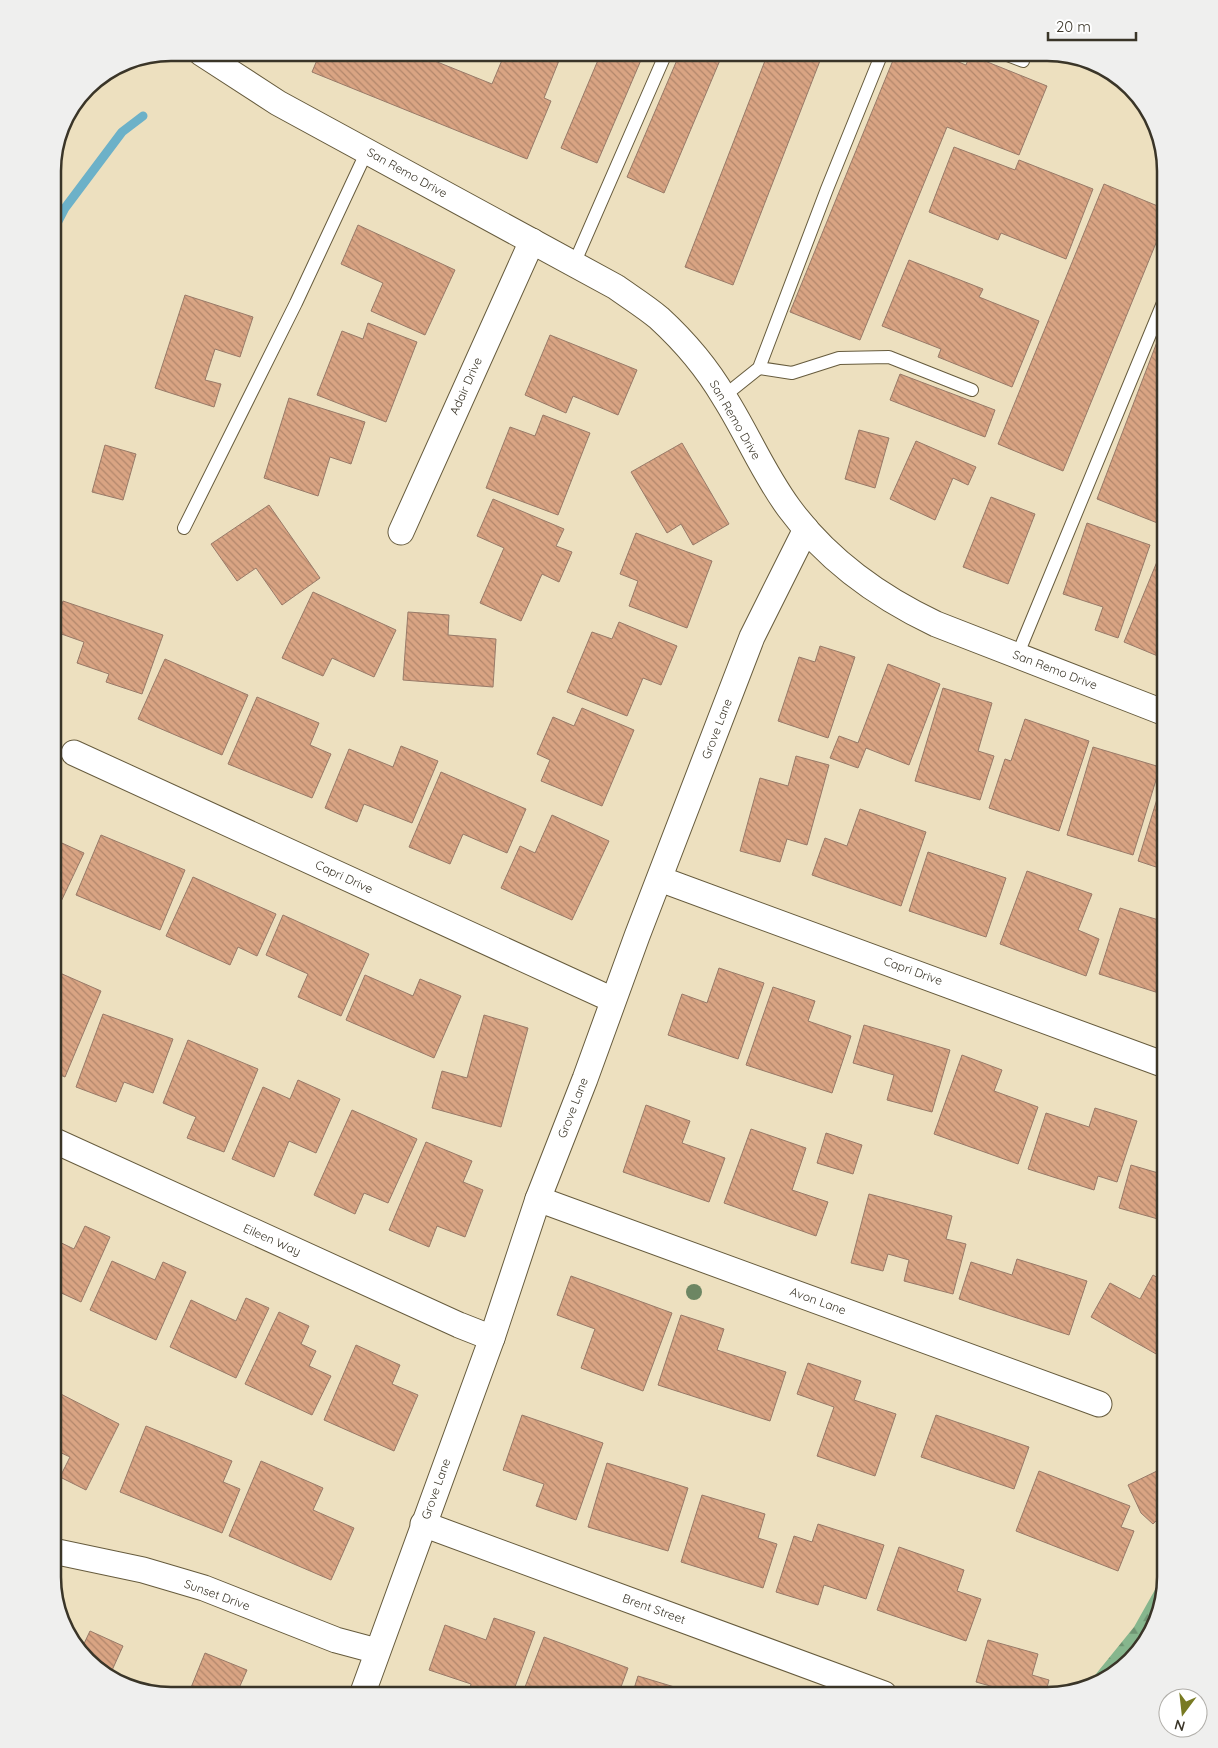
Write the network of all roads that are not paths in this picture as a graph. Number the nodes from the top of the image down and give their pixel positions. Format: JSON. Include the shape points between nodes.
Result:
{"nodes":[{"id":1,"x":214,"y":61,"type":"edge"},
{"id":2,"x":663,"y":61,"type":"edge"},
{"id":3,"x":879,"y":61,"type":"edge"},
{"id":4,"x":367,"y":151,"type":"junction"},
{"id":5,"x":532,"y":241,"type":"junction"},
{"id":6,"x":574,"y":264,"type":"junction"},
{"id":7,"x":1157,"y":320,"type":"edge"},
{"id":8,"x":759,"y":368,"type":"junction"},
{"id":9,"x":972,"y":390,"type":"dead end"},
{"id":10,"x":724,"y":396,"type":"junction"},
{"id":11,"x":184,"y":528,"type":"dead end"},
{"id":12,"x":806,"y":529,"type":"junction"},
{"id":13,"x":401,"y":532,"type":"dead end"},
{"id":14,"x":1017,"y":656,"type":"junction"},
{"id":15,"x":1157,"y":709,"type":"edge"},
{"id":16,"x":74,"y":753,"type":"dead end"},
{"id":17,"x":660,"y":879,"type":"junction"},
{"id":18,"x":613,"y":1000,"type":"junction"},
{"id":19,"x":1157,"y":1062,"type":"edge"},
{"id":20,"x":61,"y":1144,"type":"edge"},
{"id":21,"x":538,"y":1199,"type":"junction"},
{"id":22,"x":492,"y":1338,"type":"junction"},
{"id":23,"x":1099,"y":1404,"type":"dead end"},
{"id":24,"x":423,"y":1524,"type":"junction"},
{"id":25,"x":61,"y":1553,"type":"edge"},
{"id":26,"x":377,"y":1651,"type":"junction"},
{"id":27,"x":365,"y":1687,"type":"edge"},
{"id":28,"x":865,"y":1687,"type":"edge"}],
"edges":[{"from":1,"to":4,"type":"street","name":"San Remo Drive","via":[[278,103]]},
{"from":2,"to":6,"type":"lane"},
{"from":3,"to":8,"type":"lane"},
{"from":4,"to":5,"type":"street","name":"San Remo Drive"},
{"from":4,"to":11,"type":"lane","via":[[296,303]]},
{"from":5,"to":6,"type":"street","name":"San Remo Drive"},
{"from":5,"to":13,"type":"street","name":"Adair Drive"},
{"from":6,"to":10,"type":"street","name":"San Remo Drive","via":[[616,287],[658,317],[694,354]]},
{"from":7,"to":14,"type":"lane"},
{"from":8,"to":9,"type":"lane","via":[[792,373],[838,358],[889,357]]},
{"from":8,"to":10,"type":"lane"},
{"from":10,"to":12,"type":"street","name":"San Remo Drive","via":[[764,471]]},
{"from":12,"to":14,"type":"street","name":"San Remo Drive","via":[[844,567],[902,608]]},
{"from":12,"to":17,"type":"street","name":"Grove Lane","via":[[752,637]]},
{"from":14,"to":15,"type":"street","name":"San Remo Drive"},
{"from":16,"to":18,"type":"street","name":"Capri Drive"},
{"from":17,"to":18,"type":"street","name":"Grove Lane"},
{"from":17,"to":19,"type":"street","name":"Capri Drive"},
{"from":18,"to":21,"type":"street","name":"Grove Lane"},
{"from":20,"to":22,"type":"street","name":"Eileen Way"},
{"from":21,"to":22,"type":"street","name":"Grove Lane"},
{"from":21,"to":23,"type":"street","name":"Avon Lane"},
{"from":22,"to":24,"type":"street","name":"Grove Lane"},
{"from":24,"to":26,"type":"street","name":"Grove Lane"},
{"from":24,"to":28,"type":"street","name":"Brent Street"},
{"from":25,"to":26,"type":"street","name":"Sunset Drive","via":[[143,1570],[204,1588],[336,1640]]},
{"from":26,"to":27,"type":"street","name":"Grove Lane"}]}
